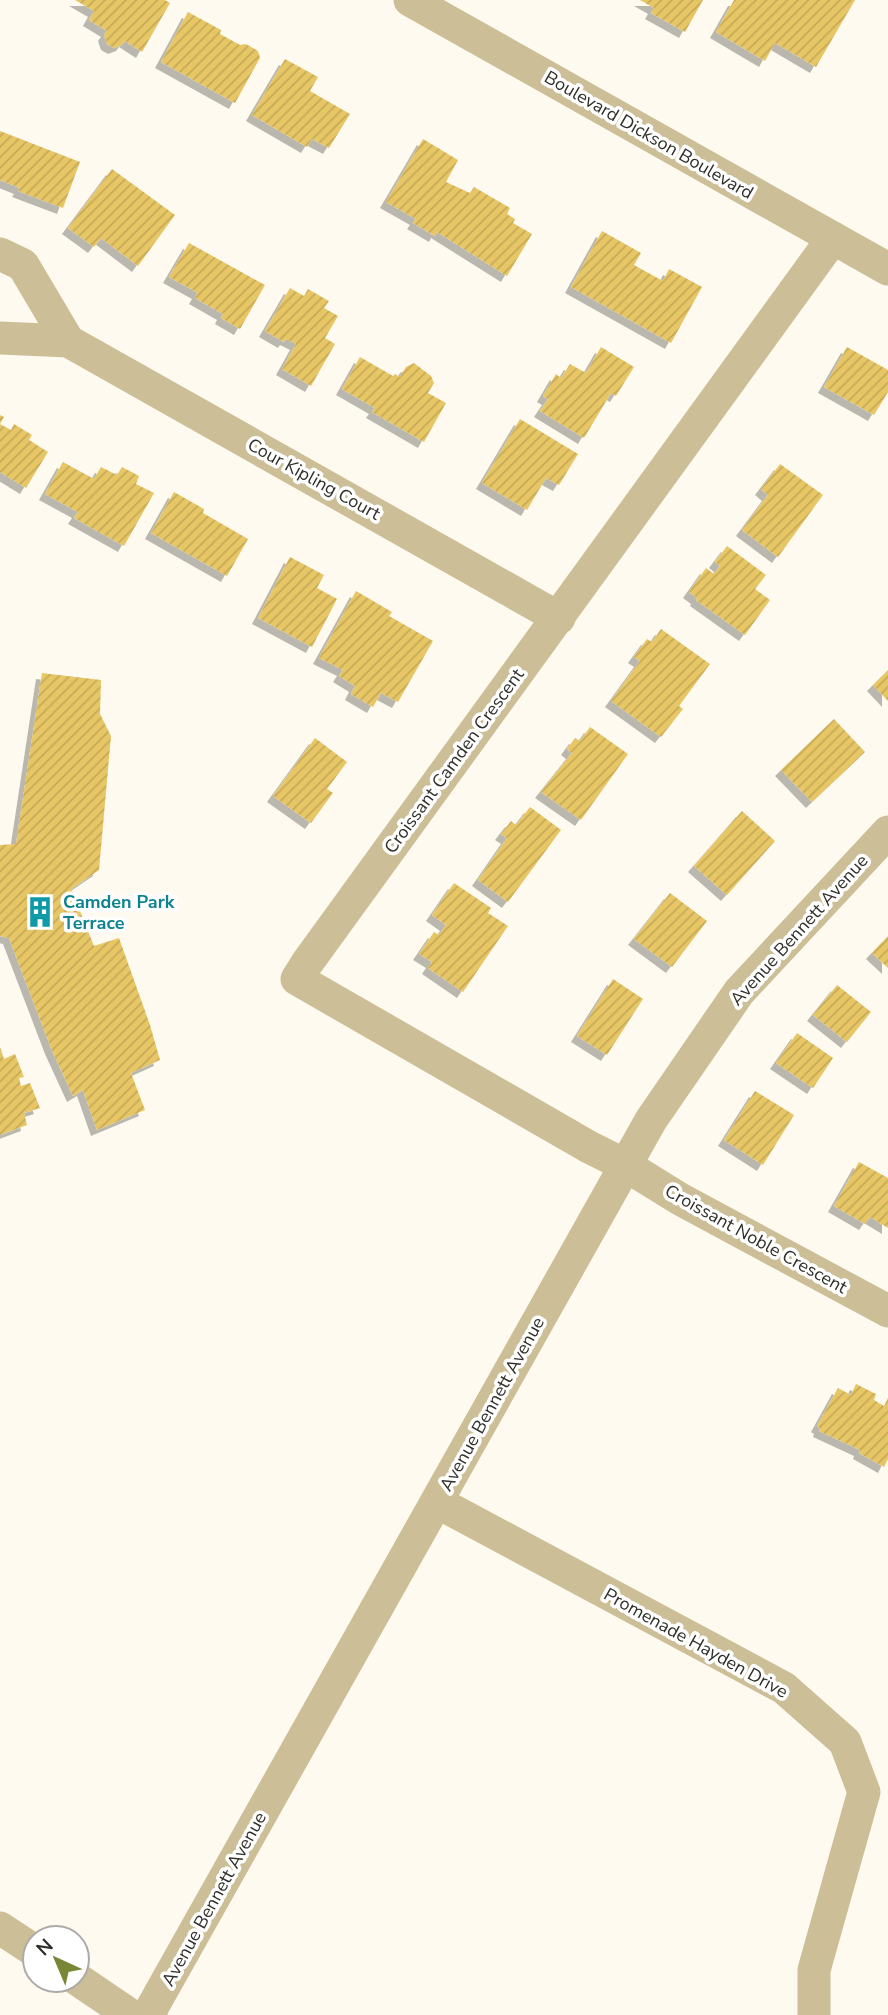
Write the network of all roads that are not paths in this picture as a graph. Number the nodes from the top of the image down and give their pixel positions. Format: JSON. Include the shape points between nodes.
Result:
{"nodes":[{"id":1,"x":410,"y":0,"type":"edge"},
{"id":2,"x":833,"y":238,"type":"junction"},
{"id":3,"x":0,"y":254,"type":"edge"},
{"id":4,"x":888,"y":268,"type":"edge"},
{"id":5,"x":0,"y":338,"type":"edge"},
{"id":6,"x":68,"y":341,"type":"junction"},
{"id":7,"x":559,"y":618,"type":"junction"},
{"id":8,"x":888,"y":832,"type":"edge"},
{"id":9,"x":625,"y":1164,"type":"junction"},
{"id":10,"x":888,"y":1311,"type":"edge"},
{"id":11,"x":437,"y":1502,"type":"junction"},
{"id":12,"x":0,"y":1928,"type":"edge"},
{"id":13,"x":21,"y":1942,"type":"edge"},
{"id":14,"x":91,"y":1989,"type":"edge"},
{"id":15,"x":130,"y":2015,"type":"edge"},
{"id":16,"x":150,"y":2015,"type":"edge"},
{"id":17,"x":814,"y":2015,"type":"edge"}],
"edges":[{"from":1,"to":2,"type":"street","name":"Boulevard Dickson Boulevard"},
{"from":2,"to":4,"type":"street","name":"Boulevard Dickson Boulevard"},
{"from":2,"to":7,"type":"street","name":"Croissant Camden Crescent"},
{"from":3,"to":6,"type":"street","name":"Cour Kipling Court","via":[[23,265]]},
{"from":5,"to":6,"type":"street","name":"Cour Kipling Court"},
{"from":6,"to":7,"type":"street","name":"Cour Kipling Court"},
{"from":7,"to":9,"type":"street","name":"Croissant Camden Crescent","via":[[297,979]]},
{"from":8,"to":9,"type":"street","name":"Avenue Bennett Avenue","via":[[739,992]]},
{"from":9,"to":10,"type":"street","name":"Croissant Noble Crescent","via":[[680,1199]]},
{"from":9,"to":11,"type":"street","name":"Avenue Bennett Avenue"},
{"from":11,"to":16,"type":"street","name":"Avenue Bennett Avenue"},
{"from":11,"to":17,"type":"street","name":"Promenade Hayden Drive","via":[[784,1688],[845,1742],[864,1792],[814,1970]]},
{"from":12,"to":13,"type":"street"},
{"from":14,"to":15,"type":"street"}]}
